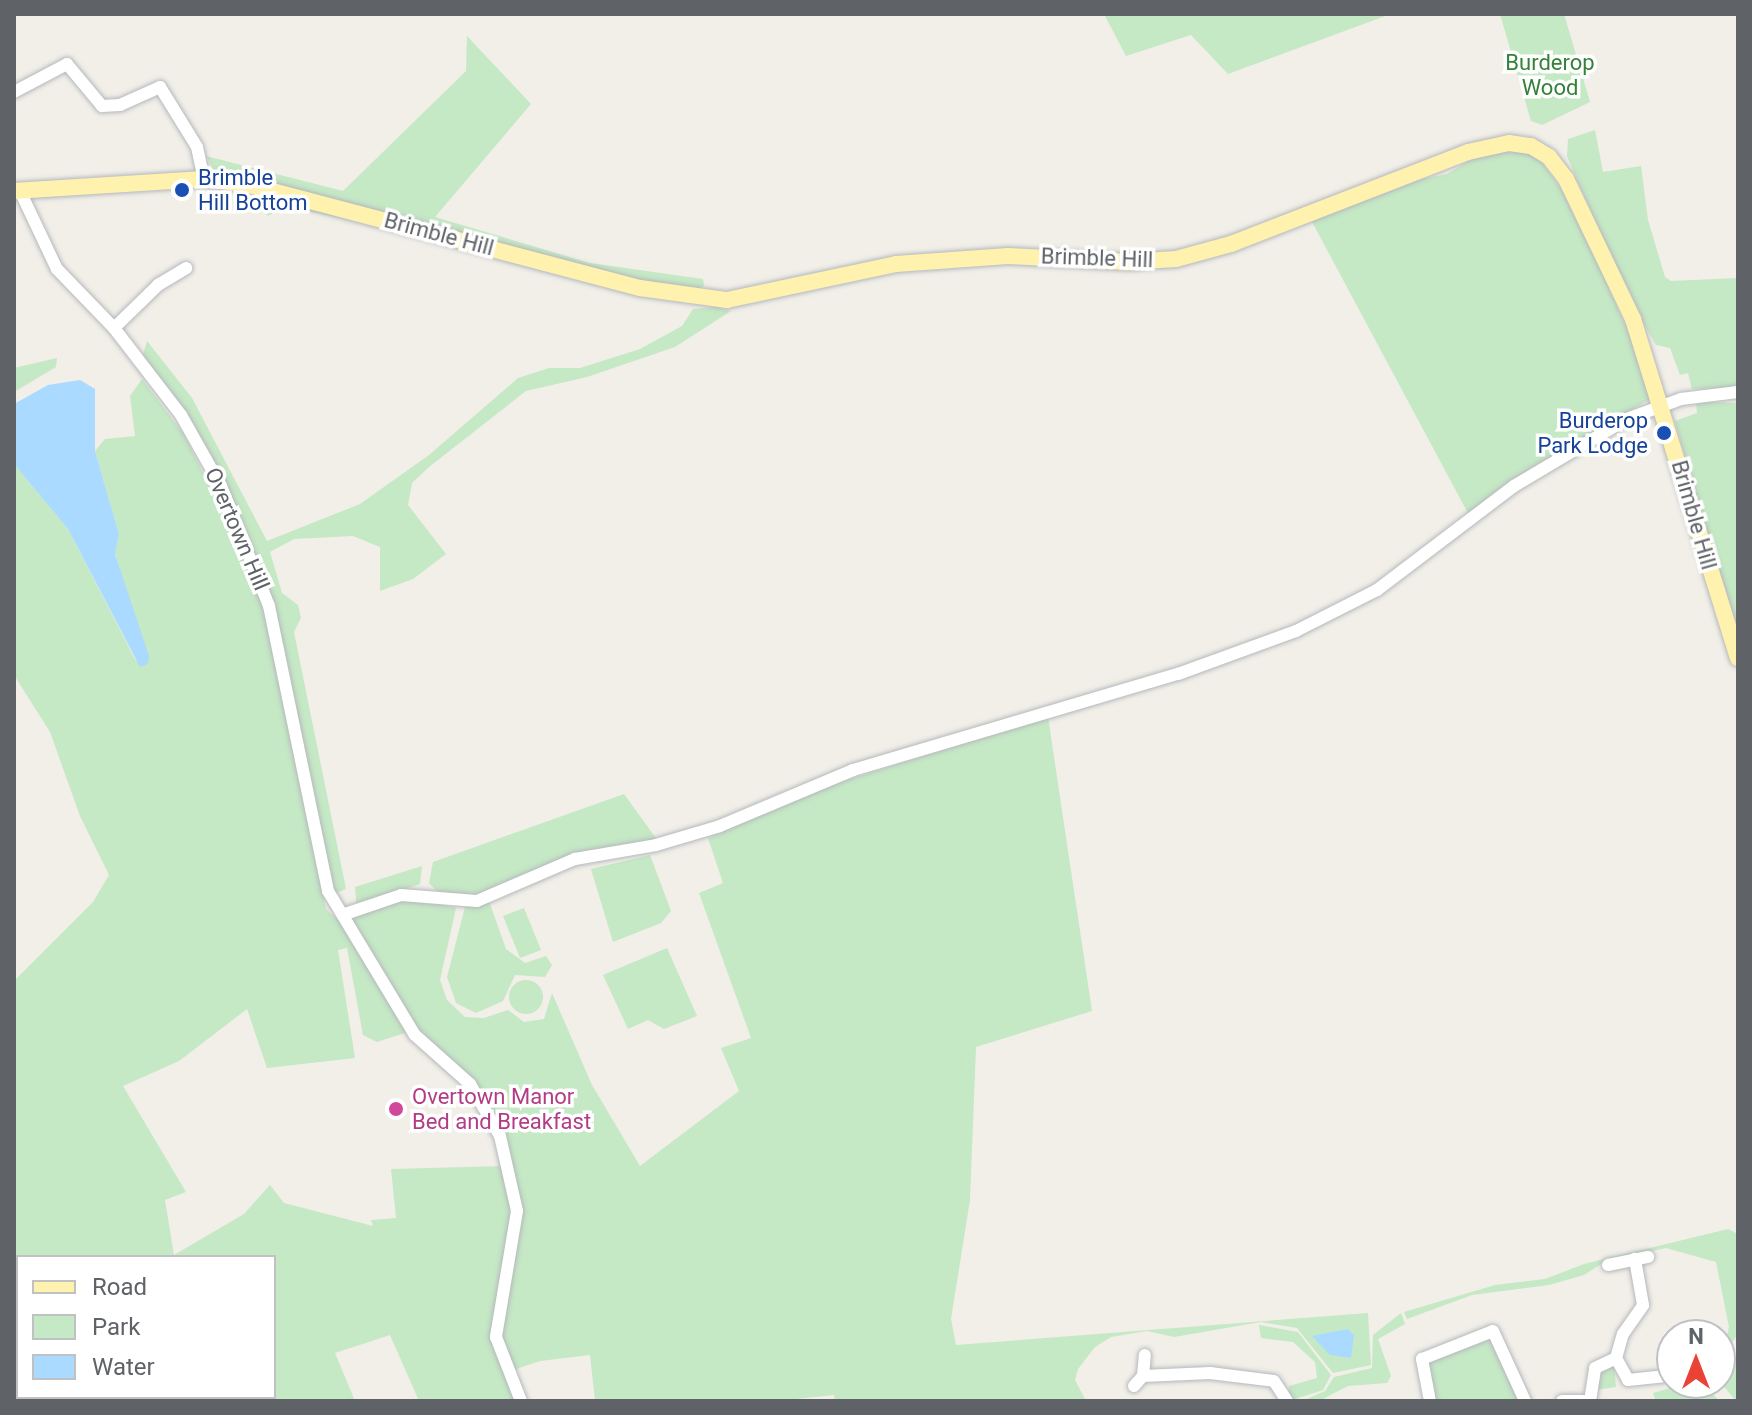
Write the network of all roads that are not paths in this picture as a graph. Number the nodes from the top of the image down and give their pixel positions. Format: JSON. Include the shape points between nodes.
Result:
{"nodes":[{"id":1,"x":152,"y":73,"type":"dead end"},
{"id":2,"x":160,"y":87,"type":"junction"},
{"id":3,"x":14,"y":92,"type":"edge"},
{"id":4,"x":204,"y":179,"type":"junction"},
{"id":5,"x":18,"y":192,"type":"edge"},
{"id":6,"x":186,"y":268,"type":"dead end"},
{"id":7,"x":114,"y":328,"type":"junction"},
{"id":8,"x":1738,"y":392,"type":"edge"},
{"id":9,"x":1662,"y":403,"type":"junction"},
{"id":10,"x":1738,"y":658,"type":"edge"},
{"id":11,"x":345,"y":914,"type":"junction"},
{"id":12,"x":1608,"y":1265,"type":"dead end"},
{"id":13,"x":1145,"y":1355,"type":"dead end"},
{"id":14,"x":1616,"y":1358,"type":"junction"},
{"id":15,"x":1656,"y":1377,"type":"edge"},
{"id":16,"x":521,"y":1401,"type":"edge"},
{"id":17,"x":1287,"y":1401,"type":"edge"},
{"id":18,"x":1430,"y":1401,"type":"edge"},
{"id":19,"x":1525,"y":1401,"type":"edge"},
{"id":20,"x":1562,"y":1401,"type":"edge"},
{"id":21,"x":1587,"y":1401,"type":"edge"}],
"edges":[{"from":1,"to":2,"type":"street"},
{"from":2,"to":3,"type":"street","via":[[120,105],[102,106],[64,59]]},
{"from":2,"to":4,"type":"street","via":[[197,147]]},
{"from":4,"to":5,"type":"main road","name":"Brimble Hill"},
{"from":4,"to":9,"type":"main road","name":"Brimble Hill","via":[[292,194],[640,288],[727,300],[896,264],[1008,256],[1176,259],[1231,244],[1468,152],[1522,144],[1549,157],[1574,192],[1633,319]]},
{"from":5,"to":7,"type":"street","name":"Overtown Hill","via":[[61,275]]},
{"from":6,"to":7,"type":"street","via":[[158,285]]},
{"from":7,"to":11,"type":"street","name":"Overtown Hill","via":[[190,429],[248,543],[272,618],[326,887]]},
{"from":8,"to":9,"type":"street"},
{"from":9,"to":10,"type":"main road","name":"Brimble Hill"},
{"from":9,"to":11,"type":"street","via":[[1542,468],[1377,590],[1296,631],[1178,674],[853,770],[720,826],[656,845],[575,859],[477,901],[401,895]]},
{"from":11,"to":16,"type":"street","name":"Overtown Hill","via":[[415,1035],[470,1084],[500,1136],[517,1211],[496,1337]]},
{"from":12,"to":14,"type":"street","via":[[1642,1258],[1643,1305],[1623,1334]]},
{"from":13,"to":17,"type":"street","via":[[1139,1381],[1210,1373],[1274,1381]]},
{"from":14,"to":15,"type":"street","via":[[1628,1380]]},
{"from":14,"to":21,"type":"street","via":[[1595,1368]]},
{"from":18,"to":19,"type":"street","via":[[1422,1359],[1493,1331]]},
{"from":20,"to":21,"type":"street"}]}
